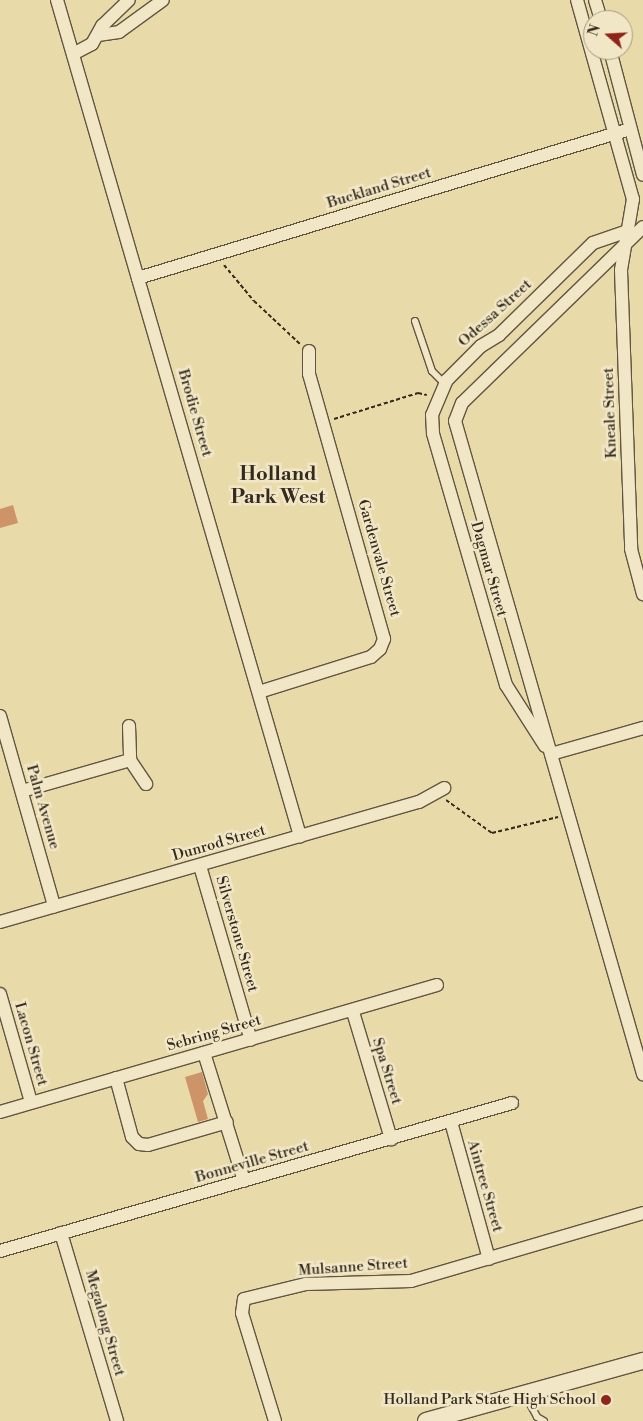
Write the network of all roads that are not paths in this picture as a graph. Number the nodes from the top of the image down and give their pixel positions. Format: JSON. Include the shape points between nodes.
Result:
{"nodes":[{"id":1,"x":57,"y":0,"type":"edge"},
{"id":2,"x":129,"y":0,"type":"edge"},
{"id":3,"x":162,"y":0,"type":"edge"},
{"id":4,"x":577,"y":0,"type":"edge"},
{"id":5,"x":98,"y":35,"type":"junction"},
{"id":6,"x":73,"y":54,"type":"junction"},
{"id":7,"x":613,"y":60,"type":"edge"},
{"id":8,"x":630,"y":129,"type":"junction"},
{"id":9,"x":615,"y":134,"type":"junction"},
{"id":10,"x":643,"y":175,"type":"edge"},
{"id":11,"x":643,"y":227,"type":"edge"},
{"id":12,"x":627,"y":230,"type":"junction"},
{"id":13,"x":624,"y":244,"type":"junction"},
{"id":14,"x":138,"y":278,"type":"junction"},
{"id":15,"x":415,"y":321,"type":"dead end"},
{"id":16,"x":309,"y":352,"type":"road end"},
{"id":17,"x":444,"y":383,"type":"junction"},
{"id":18,"x":643,"y":594,"type":"edge"},
{"id":19,"x":259,"y":692,"type":"junction"},
{"id":20,"x":0,"y":716,"type":"edge"},
{"id":21,"x":129,"y":726,"type":"dead end"},
{"id":22,"x":643,"y":728,"type":"edge"},
{"id":23,"x":551,"y":754,"type":"junction"},
{"id":24,"x":130,"y":760,"type":"junction"},
{"id":25,"x":146,"y":784,"type":"dead end"},
{"id":26,"x":440,"y":791,"type":"road end"},
{"id":27,"x":22,"y":792,"type":"junction"},
{"id":28,"x":300,"y":836,"type":"junction"},
{"id":29,"x":200,"y":866,"type":"junction"},
{"id":30,"x":54,"y":906,"type":"junction"},
{"id":31,"x":0,"y":922,"type":"edge"},
{"id":32,"x":437,"y":985,"type":"dead end"},
{"id":33,"x":0,"y":994,"type":"edge"},
{"id":34,"x":352,"y":1012,"type":"junction"},
{"id":35,"x":251,"y":1040,"type":"junction"},
{"id":36,"x":204,"y":1054,"type":"junction"},
{"id":37,"x":643,"y":1074,"type":"edge"},
{"id":38,"x":116,"y":1078,"type":"junction"},
{"id":39,"x":31,"y":1102,"type":"junction"},
{"id":40,"x":512,"y":1103,"type":"dead end"},
{"id":41,"x":0,"y":1112,"type":"edge"},
{"id":42,"x":226,"y":1122,"type":"junction"},
{"id":43,"x":451,"y":1122,"type":"junction"},
{"id":44,"x":391,"y":1139,"type":"junction"},
{"id":45,"x":244,"y":1181,"type":"junction"},
{"id":46,"x":643,"y":1213,"type":"edge"},
{"id":47,"x":61,"y":1233,"type":"junction"},
{"id":48,"x":0,"y":1251,"type":"edge"},
{"id":49,"x":489,"y":1259,"type":"junction"},
{"id":50,"x":643,"y":1361,"type":"edge"},
{"id":51,"x":524,"y":1393,"type":"junction"},
{"id":52,"x":117,"y":1421,"type":"edge"},
{"id":53,"x":275,"y":1421,"type":"edge"},
{"id":54,"x":426,"y":1421,"type":"edge"},
{"id":55,"x":544,"y":1421,"type":"edge"}],
"edges":[{"from":1,"to":6,"type":"street","name":"Brodie Street"},
{"from":2,"to":5,"type":"street","via":[[104,24]]},
{"from":3,"to":5,"type":"street","via":[[117,33]]},
{"from":4,"to":9,"type":"street","name":"Kneale Street"},
{"from":5,"to":6,"type":"street","via":[[90,46]]},
{"from":6,"to":14,"type":"street","name":"Brodie Street"},
{"from":7,"to":8,"type":"street"},
{"from":8,"to":9,"type":"street","name":"Buckland Street"},
{"from":8,"to":10,"type":"street"},
{"from":9,"to":12,"type":"street","name":"Kneale Street","via":[[634,199]]},
{"from":9,"to":14,"type":"street","name":"Buckland Street"},
{"from":11,"to":13,"type":"street"},
{"from":12,"to":13,"type":"street","name":"Kneale Street"},
{"from":12,"to":17,"type":"street","name":"Odessa Street","via":[[593,243]]},
{"from":13,"to":18,"type":"street","name":"Kneale Street","via":[[621,270],[631,548]]},
{"from":13,"to":23,"type":"street","name":"Dagmar Street","via":[[462,403],[456,415],[456,428]]},
{"from":14,"to":19,"type":"street","name":"Brodie Street"},
{"from":15,"to":17,"type":"lane","via":[[432,371]]},
{"from":16,"to":19,"type":"street","name":"Gardenvale Street","via":[[309,374],[384,642],[368,659]]},
{"from":17,"to":23,"type":"street","name":"Dagmar Street","via":[[432,415],[432,433],[506,686]]},
{"from":19,"to":28,"type":"street","name":"Brodie Street"},
{"from":20,"to":27,"type":"street","name":"Palm Avenue"},
{"from":21,"to":24,"type":"street"},
{"from":22,"to":23,"type":"street"},
{"from":23,"to":37,"type":"street","name":"Dagmar Street"},
{"from":24,"to":25,"type":"street"},
{"from":24,"to":27,"type":"street"},
{"from":26,"to":28,"type":"street","name":"Dunrod Street","via":[[419,802]]},
{"from":27,"to":30,"type":"street","name":"Palm Avenue"},
{"from":28,"to":29,"type":"street","name":"Dunrod Street"},
{"from":29,"to":30,"type":"street","name":"Dunrod Street"},
{"from":29,"to":35,"type":"street","name":"Silverstone Street"},
{"from":30,"to":31,"type":"street","name":"Dunrod Street"},
{"from":32,"to":34,"type":"street","name":"Sebring Street"},
{"from":33,"to":39,"type":"street","name":"Lacon Street"},
{"from":34,"to":35,"type":"street","name":"Sebring Street"},
{"from":34,"to":44,"type":"street","name":"Spa Street"},
{"from":35,"to":36,"type":"street","name":"Sebring Street"},
{"from":36,"to":38,"type":"street","name":"Sebring Street"},
{"from":36,"to":42,"type":"street"},
{"from":38,"to":39,"type":"street","name":"Sebring Street"},
{"from":38,"to":42,"type":"street","via":[[132,1137],[139,1144],[148,1145]]},
{"from":39,"to":41,"type":"street","name":"Sebring Street"},
{"from":40,"to":43,"type":"street","name":"Bonneville Street"},
{"from":42,"to":45,"type":"street"},
{"from":43,"to":44,"type":"street","name":"Bonneville Street"},
{"from":43,"to":49,"type":"street","name":"Aintree Street"},
{"from":44,"to":45,"type":"street","name":"Bonneville Street"},
{"from":45,"to":47,"type":"street","name":"Bonneville Street"},
{"from":46,"to":49,"type":"street","name":"Mulsanne Street"},
{"from":47,"to":48,"type":"street","name":"Bonneville Street"},
{"from":47,"to":52,"type":"street","name":"Megalong Street"},
{"from":49,"to":53,"type":"street","name":"Mulsanne Street","via":[[406,1282],[306,1284],[244,1299],[242,1313]]},
{"from":50,"to":51,"type":"street"},
{"from":51,"to":54,"type":"street"},
{"from":51,"to":55,"type":"lane","via":[[536,1417]]}]}
